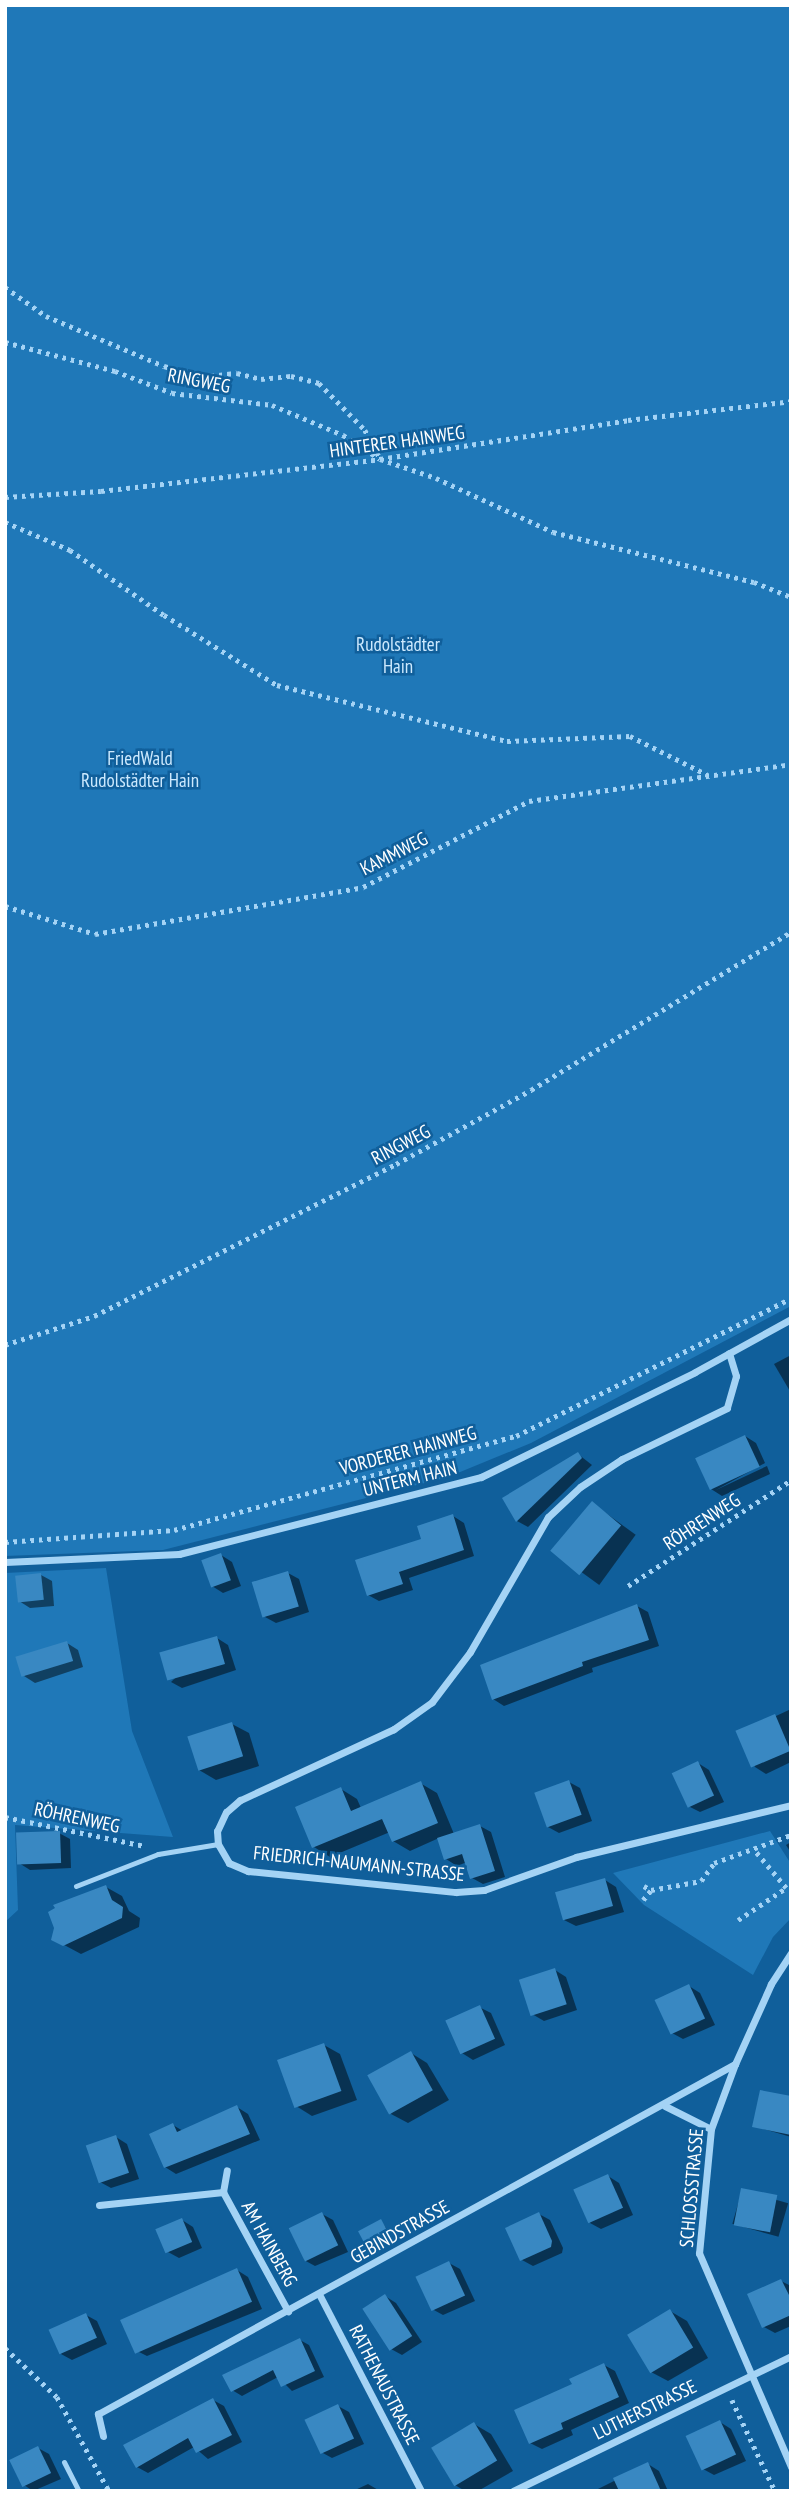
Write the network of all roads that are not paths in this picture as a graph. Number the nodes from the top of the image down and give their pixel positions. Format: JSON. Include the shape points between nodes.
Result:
{"nodes":[{"id":1,"x":791,"y":1319,"type":"edge"},
{"id":2,"x":729,"y":1353,"type":"junction"},
{"id":3,"x":5,"y":1562,"type":"edge"},
{"id":4,"x":791,"y":1805,"type":"edge"},
{"id":5,"x":218,"y":1844,"type":"junction"},
{"id":6,"x":76,"y":1886,"type":"dead end"},
{"id":7,"x":791,"y":1953,"type":"edge"},
{"id":8,"x":734,"y":2064,"type":"junction"},
{"id":9,"x":665,"y":2106,"type":"junction"},
{"id":10,"x":711,"y":2129,"type":"junction"},
{"id":11,"x":227,"y":2170,"type":"dead end"},
{"id":12,"x":223,"y":2192,"type":"junction"},
{"id":13,"x":99,"y":2205,"type":"dead end"},
{"id":14,"x":320,"y":2294,"type":"junction"},
{"id":15,"x":288,"y":2311,"type":"junction"},
{"id":16,"x":791,"y":2357,"type":"edge"},
{"id":17,"x":750,"y":2376,"type":"junction"},
{"id":18,"x":103,"y":2436,"type":"dead end"},
{"id":19,"x":64,"y":2462,"type":"dead end"},
{"id":20,"x":791,"y":2467,"type":"edge"},
{"id":21,"x":79,"y":2491,"type":"edge"},
{"id":22,"x":421,"y":2491,"type":"edge"},
{"id":23,"x":513,"y":2491,"type":"edge"}],
"edges":[{"from":1,"to":2,"type":"street","name":"UNTERM HAIN"},
{"from":2,"to":3,"type":"street","name":"UNTERM HAIN","via":[[481,1477],[179,1554]]},
{"from":2,"to":5,"type":"street","via":[[736,1376],[727,1408],[622,1459],[580,1487],[548,1517],[470,1652],[432,1702],[394,1729],[240,1800],[226,1812],[216,1831]]},
{"from":4,"to":5,"type":"street","name":"FRIEDRICH-NAUMANN-STRASSE","via":[[576,1857],[503,1886],[470,1891],[248,1871],[229,1863]]},
{"from":5,"to":6,"type":"lane","via":[[158,1854]]},
{"from":7,"to":8,"type":"street","name":"SCHLOSSSTRASSE","via":[[771,1984]]},
{"from":8,"to":9,"type":"street","name":"GEBINDSTRASSE"},
{"from":8,"to":10,"type":"street","name":"SCHLOSSSTRASSE"},
{"from":9,"to":10,"type":"street"},
{"from":9,"to":14,"type":"street","name":"GEBINDSTRASSE"},
{"from":10,"to":17,"type":"street","name":"SCHLOSSSTRASSE","via":[[699,2253]]},
{"from":11,"to":12,"type":"street"},
{"from":12,"to":13,"type":"street","name":"AM HAINBERG"},
{"from":12,"to":15,"type":"street","name":"AM HAINBERG"},
{"from":14,"to":15,"type":"street","name":"GEBINDSTRASSE"},
{"from":14,"to":22,"type":"street","name":"RATHENAUSTRASSE"},
{"from":15,"to":18,"type":"street","name":"GEBINDSTRASSE","via":[[98,2414]]},
{"from":16,"to":17,"type":"street","name":"LUTHERSTRASSE"},
{"from":17,"to":20,"type":"street","name":"SCHLOSSSTRASSE"},
{"from":17,"to":23,"type":"street","name":"LUTHERSTRASSE"},
{"from":19,"to":21,"type":"lane"}]}
